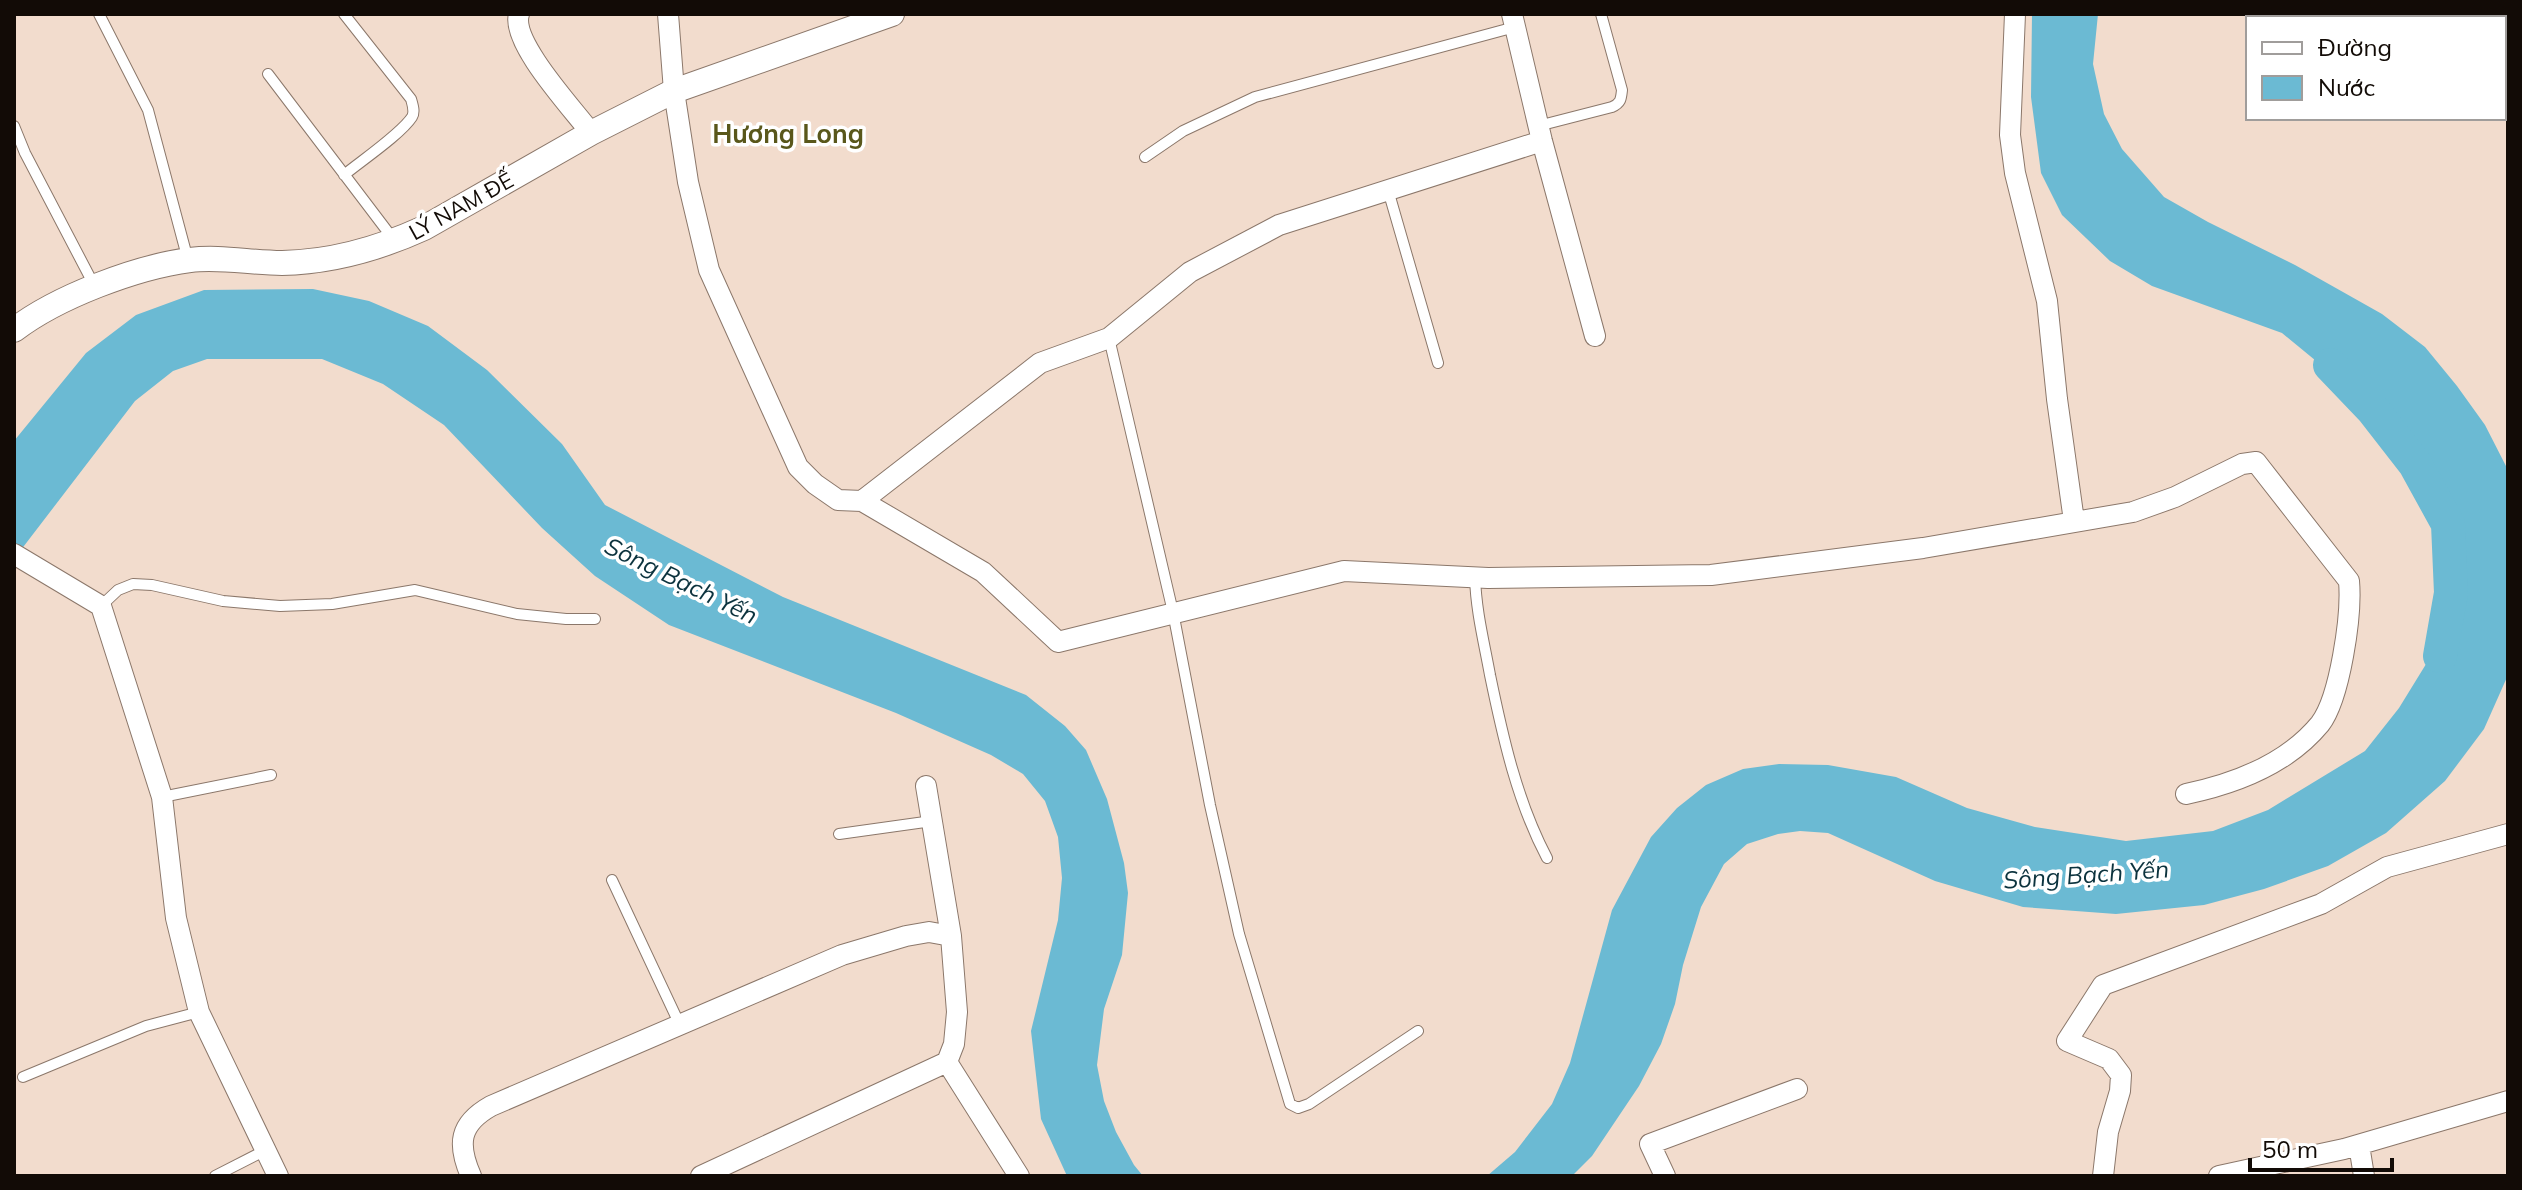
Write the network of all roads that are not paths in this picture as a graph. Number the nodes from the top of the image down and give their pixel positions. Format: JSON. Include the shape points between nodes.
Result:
{"nodes":[{"id":1,"x":99,"y":14,"type":"edge"},
{"id":2,"x":344,"y":14,"type":"edge"},
{"id":3,"x":519,"y":14,"type":"edge"},
{"id":4,"x":668,"y":14,"type":"edge"},
{"id":5,"x":892,"y":14,"type":"edge"},
{"id":6,"x":1601,"y":14,"type":"edge"},
{"id":7,"x":2015,"y":14,"type":"edge"},
{"id":8,"x":1514,"y":20,"type":"edge"},
{"id":9,"x":268,"y":74,"type":"dead end"},
{"id":10,"x":674,"y":91,"type":"junction"},
{"id":11,"x":14,"y":126,"type":"edge"},
{"id":12,"x":591,"y":133,"type":"junction"},
{"id":13,"x":1540,"y":134,"type":"junction"},
{"id":14,"x":1145,"y":157,"type":"dead end"},
{"id":15,"x":344,"y":175,"type":"junction"},
{"id":16,"x":1388,"y":190,"type":"junction"},
{"id":17,"x":395,"y":241,"type":"junction"},
{"id":18,"x":188,"y":260,"type":"junction"},
{"id":19,"x":95,"y":287,"type":"junction"},
{"id":20,"x":14,"y":330,"type":"edge"},
{"id":21,"x":1595,"y":336,"type":"dead end"},
{"id":22,"x":1109,"y":338,"type":"junction"},
{"id":23,"x":1438,"y":363,"type":"dead end"},
{"id":24,"x":862,"y":501,"type":"junction"},
{"id":25,"x":2074,"y":521,"type":"junction"},
{"id":26,"x":14,"y":554,"type":"edge"},
{"id":27,"x":1475,"y":577,"type":"junction"},
{"id":28,"x":101,"y":606,"type":"junction"},
{"id":29,"x":1173,"y":612,"type":"junction"},
{"id":30,"x":595,"y":619,"type":"dead end"},
{"id":31,"x":271,"y":775,"type":"dead end"},
{"id":32,"x":926,"y":786,"type":"dead end"},
{"id":33,"x":2186,"y":794,"type":"dead end"},
{"id":34,"x":162,"y":797,"type":"junction"},
{"id":35,"x":934,"y":820,"type":"junction"},
{"id":36,"x":839,"y":834,"type":"dead end"},
{"id":37,"x":2508,"y":834,"type":"edge"},
{"id":38,"x":1547,"y":858,"type":"dead end"},
{"id":39,"x":612,"y":880,"type":"dead end"},
{"id":40,"x":951,"y":936,"type":"junction"},
{"id":41,"x":199,"y":1012,"type":"junction"},
{"id":42,"x":679,"y":1023,"type":"junction"},
{"id":43,"x":1418,"y":1031,"type":"dead end"},
{"id":44,"x":947,"y":1062,"type":"junction"},
{"id":45,"x":23,"y":1077,"type":"dead end"},
{"id":46,"x":1797,"y":1089,"type":"dead end"},
{"id":47,"x":2508,"y":1101,"type":"edge"},
{"id":48,"x":2359,"y":1145,"type":"junction"},
{"id":49,"x":264,"y":1151,"type":"junction"},
{"id":50,"x":215,"y":1176,"type":"edge"},
{"id":51,"x":278,"y":1176,"type":"edge"},
{"id":52,"x":471,"y":1176,"type":"edge"},
{"id":53,"x":701,"y":1176,"type":"edge"},
{"id":54,"x":1019,"y":1176,"type":"edge"},
{"id":55,"x":1665,"y":1176,"type":"edge"},
{"id":56,"x":2103,"y":1176,"type":"edge"},
{"id":57,"x":2219,"y":1176,"type":"edge"},
{"id":58,"x":2364,"y":1176,"type":"edge"}],
"edges":[{"from":1,"to":18,"type":"lane","via":[[148,110]]},
{"from":2,"to":15,"type":"lane","via":[[414,109],[402,127]]},
{"from":3,"to":12,"type":"street","via":[[521,36],[534,58]]},
{"from":4,"to":10,"type":"street"},
{"from":5,"to":10,"type":"street","name":"LÝ NAM ĐẾ"},
{"from":6,"to":13,"type":"lane","via":[[1621,99]]},
{"from":7,"to":25,"type":"street","via":[[2010,135],[2047,301]]},
{"from":8,"to":13,"type":"street"},
{"from":8,"to":14,"type":"lane","via":[[1255,97],[1183,131]]},
{"from":9,"to":15,"type":"lane"},
{"from":10,"to":12,"type":"street","name":"LÝ NAM ĐẾ"},
{"from":10,"to":24,"type":"street","via":[[709,270],[766,397],[803,473],[838,500]]},
{"from":11,"to":19,"type":"lane"},
{"from":12,"to":17,"type":"street","name":"LÝ NAM ĐẾ"},
{"from":13,"to":16,"type":"street"},
{"from":13,"to":21,"type":"street"},
{"from":15,"to":17,"type":"lane"},
{"from":16,"to":22,"type":"street","via":[[1279,225],[1190,272]]},
{"from":16,"to":23,"type":"lane"},
{"from":17,"to":18,"type":"street","name":"LÝ NAM ĐẾ","via":[[319,260]]},
{"from":18,"to":19,"type":"street","name":"LÝ NAM ĐẾ"},
{"from":19,"to":20,"type":"street","name":"LÝ NAM ĐẾ"},
{"from":22,"to":24,"type":"street","via":[[1040,363]]},
{"from":22,"to":29,"type":"lane"},
{"from":24,"to":29,"type":"street","via":[[983,572],[1058,642]]},
{"from":25,"to":27,"type":"street","via":[[1923,548],[1711,575]]},
{"from":25,"to":33,"type":"street","via":[[2133,512],[2256,462],[2349,581],[2342,665],[2322,722],[2299,745],[2250,775]]},
{"from":26,"to":28,"type":"street"},
{"from":27,"to":29,"type":"street","via":[[1344,571]]},
{"from":27,"to":38,"type":"lane","via":[[1479,625],[1509,758]]},
{"from":28,"to":30,"type":"lane","via":[[133,584],[280,606],[332,604],[415,590],[517,614]]},
{"from":28,"to":34,"type":"street"},
{"from":29,"to":43,"type":"lane","via":[[1235,919],[1290,1104],[1309,1104]]},
{"from":31,"to":34,"type":"lane"},
{"from":32,"to":35,"type":"street"},
{"from":34,"to":41,"type":"street","via":[[176,918]]},
{"from":35,"to":36,"type":"lane"},
{"from":35,"to":40,"type":"street"},
{"from":37,"to":56,"type":"street","via":[[2387,867],[2321,904],[2103,985],[2067,1041],[2109,1059],[2121,1075]]},
{"from":39,"to":42,"type":"lane"},
{"from":40,"to":42,"type":"street","via":[[906,936],[842,955]]},
{"from":40,"to":44,"type":"street","via":[[957,1012]]},
{"from":41,"to":45,"type":"lane","via":[[146,1026]]},
{"from":41,"to":49,"type":"street"},
{"from":42,"to":52,"type":"street","via":[[476,1114],[466,1124],[462,1145]]},
{"from":44,"to":53,"type":"street"},
{"from":44,"to":54,"type":"street"},
{"from":46,"to":55,"type":"street","via":[[1650,1144]]},
{"from":47,"to":48,"type":"street"},
{"from":48,"to":57,"type":"street"},
{"from":48,"to":58,"type":"street"},
{"from":49,"to":50,"type":"lane"},
{"from":49,"to":51,"type":"street"}]}
